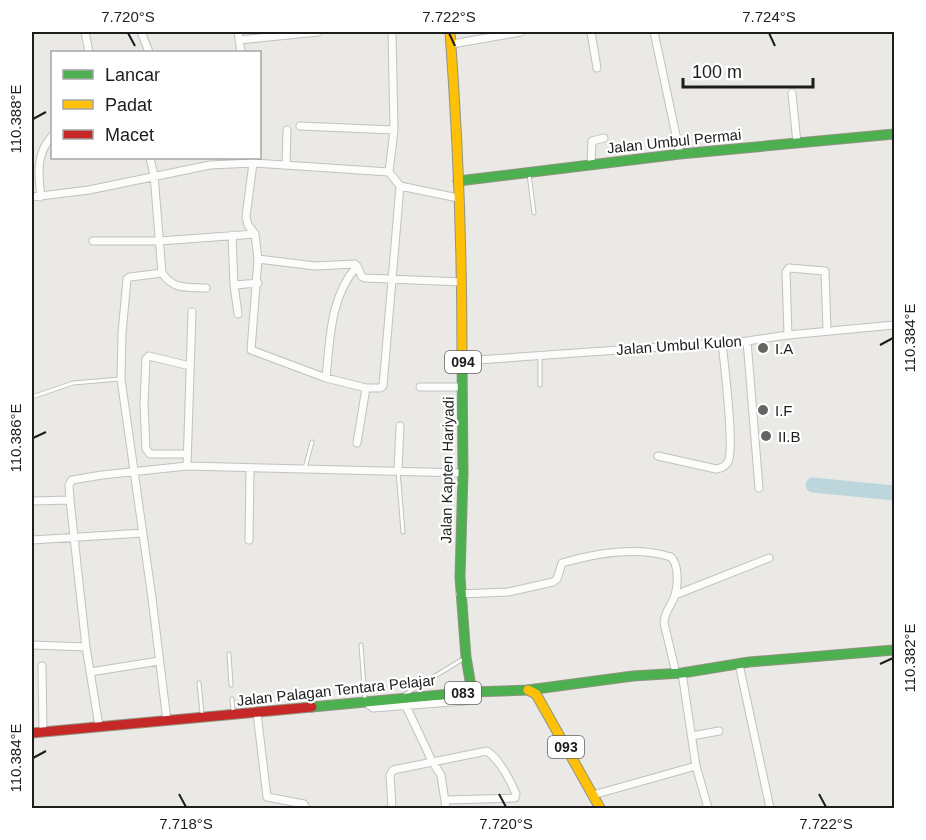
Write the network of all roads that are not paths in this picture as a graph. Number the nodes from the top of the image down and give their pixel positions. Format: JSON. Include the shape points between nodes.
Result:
{"nodes":[{"id":1,"x":85,"y":32,"type":"edge"},
{"id":2,"x":141,"y":32,"type":"edge"},
{"id":3,"x":238,"y":32,"type":"edge"},
{"id":4,"x":318,"y":32,"type":"edge"},
{"id":5,"x":392,"y":32,"type":"edge"},
{"id":6,"x":450,"y":32,"type":"edge"},
{"id":7,"x":520,"y":32,"type":"edge"},
{"id":8,"x":591,"y":32,"type":"edge"},
{"id":9,"x":654,"y":32,"type":"edge"},
{"id":10,"x":239,"y":40,"type":"junction"},
{"id":11,"x":452,"y":44,"type":"junction"},
{"id":12,"x":89,"y":51,"type":"edge"},
{"id":13,"x":149,"y":51,"type":"edge"},
{"id":14,"x":241,"y":51,"type":"edge"},
{"id":15,"x":597,"y":68,"type":"dead end"},
{"id":16,"x":792,"y":93,"type":"dead end"},
{"id":17,"x":300,"y":126,"type":"dead end"},
{"id":18,"x":287,"y":130,"type":"dead end"},
{"id":19,"x":394,"y":130,"type":"junction"},
{"id":20,"x":894,"y":134,"type":"edge"},
{"id":21,"x":51,"y":138,"type":"edge"},
{"id":22,"x":604,"y":138,"type":"dead end"},
{"id":23,"x":797,"y":143,"type":"junction"},
{"id":24,"x":680,"y":154,"type":"junction"},
{"id":25,"x":150,"y":159,"type":"edge"},
{"id":26,"x":253,"y":160,"type":"edge"},
{"id":27,"x":286,"y":165,"type":"junction"},
{"id":28,"x":591,"y":165,"type":"junction"},
{"id":29,"x":389,"y":172,"type":"junction"},
{"id":30,"x":529,"y":173,"type":"junction"},
{"id":31,"x":154,"y":175,"type":"junction"},
{"id":32,"x":458,"y":181,"type":"junction"},
{"id":33,"x":400,"y":186,"type":"junction"},
{"id":34,"x":32,"y":197,"type":"edge"},
{"id":35,"x":41,"y":197,"type":"junction"},
{"id":36,"x":458,"y":198,"type":"junction"},
{"id":37,"x":534,"y":213,"type":"dead end"},
{"id":38,"x":255,"y":234,"type":"junction"},
{"id":39,"x":232,"y":235,"type":"junction"},
{"id":40,"x":93,"y":241,"type":"dead end"},
{"id":41,"x":160,"y":241,"type":"junction"},
{"id":42,"x":258,"y":259,"type":"junction"},
{"id":43,"x":357,"y":266,"type":"junction"},
{"id":44,"x":162,"y":273,"type":"junction"},
{"id":45,"x":392,"y":280,"type":"junction"},
{"id":46,"x":461,"y":282,"type":"junction"},
{"id":47,"x":258,"y":283,"type":"junction"},
{"id":48,"x":234,"y":285,"type":"junction"},
{"id":49,"x":206,"y":288,"type":"dead end"},
{"id":50,"x":192,"y":312,"type":"dead end"},
{"id":51,"x":238,"y":314,"type":"dead end"},
{"id":52,"x":894,"y":324,"type":"edge"},
{"id":53,"x":827,"y":331,"type":"junction"},
{"id":54,"x":788,"y":335,"type":"junction"},
{"id":55,"x":747,"y":341,"type":"junction"},
{"id":56,"x":722,"y":342,"type":"junction"},
{"id":57,"x":540,"y":355,"type":"junction"},
{"id":58,"x":463,"y":361,"type":"junction"},
{"id":59,"x":190,"y":366,"type":"junction"},
{"id":60,"x":326,"y":378,"type":"junction"},
{"id":61,"x":121,"y":379,"type":"junction"},
{"id":62,"x":540,"y":385,"type":"dead end"},
{"id":63,"x":420,"y":387,"type":"dead end"},
{"id":64,"x":463,"y":387,"type":"junction"},
{"id":65,"x":366,"y":388,"type":"junction"},
{"id":66,"x":32,"y":397,"type":"edge"},
{"id":67,"x":400,"y":426,"type":"dead end"},
{"id":68,"x":312,"y":442,"type":"dead end"},
{"id":69,"x":357,"y":443,"type":"dead end"},
{"id":70,"x":187,"y":454,"type":"junction"},
{"id":71,"x":658,"y":456,"type":"dead end"},
{"id":72,"x":187,"y":466,"type":"junction"},
{"id":73,"x":305,"y":468,"type":"junction"},
{"id":74,"x":250,"y":469,"type":"junction"},
{"id":75,"x":398,"y":470,"type":"junction"},
{"id":76,"x":135,"y":471,"type":"junction"},
{"id":77,"x":463,"y":473,"type":"junction"},
{"id":78,"x":759,"y":488,"type":"dead end"},
{"id":79,"x":70,"y":500,"type":"junction"},
{"id":80,"x":32,"y":501,"type":"edge"},
{"id":81,"x":403,"y":532,"type":"dead end"},
{"id":82,"x":143,"y":533,"type":"junction"},
{"id":83,"x":73,"y":537,"type":"junction"},
{"id":84,"x":32,"y":540,"type":"edge"},
{"id":85,"x":249,"y":540,"type":"dead end"},
{"id":86,"x":769,"y":558,"type":"dead end"},
{"id":87,"x":460,"y":594,"type":"junction"},
{"id":88,"x":675,"y":595,"type":"junction"},
{"id":89,"x":32,"y":645,"type":"edge"},
{"id":90,"x":361,"y":645,"type":"dead end"},
{"id":91,"x":86,"y":647,"type":"junction"},
{"id":92,"x":894,"y":650,"type":"edge"},
{"id":93,"x":229,"y":654,"type":"dead end"},
{"id":94,"x":466,"y":657,"type":"junction"},
{"id":95,"x":159,"y":661,"type":"junction"},
{"id":96,"x":739,"y":664,"type":"junction"},
{"id":97,"x":42,"y":666,"type":"dead end"},
{"id":98,"x":90,"y":672,"type":"junction"},
{"id":99,"x":679,"y":673,"type":"junction"},
{"id":100,"x":199,"y":683,"type":"dead end"},
{"id":101,"x":231,"y":685,"type":"dead end"},
{"id":102,"x":528,"y":690,"type":"junction"},
{"id":103,"x":472,"y":692,"type":"junction"},
{"id":104,"x":232,"y":699,"type":"dead end"},
{"id":105,"x":465,"y":701,"type":"dead end"},
{"id":106,"x":365,"y":702,"type":"junction"},
{"id":107,"x":402,"y":702,"type":"junction"},
{"id":108,"x":257,"y":713,"type":"junction"},
{"id":109,"x":234,"y":715,"type":"junction"},
{"id":110,"x":202,"y":718,"type":"junction"},
{"id":111,"x":167,"y":721,"type":"junction"},
{"id":112,"x":99,"y":726,"type":"junction"},
{"id":113,"x":719,"y":731,"type":"dead end"},
{"id":114,"x":43,"y":732,"type":"junction"},
{"id":115,"x":32,"y":733,"type":"edge"},
{"id":116,"x":692,"y":736,"type":"junction"},
{"id":117,"x":432,"y":761,"type":"junction"},
{"id":118,"x":696,"y":766,"type":"junction"},
{"id":119,"x":593,"y":795,"type":"junction"},
{"id":120,"x":445,"y":804,"type":"edge"},
{"id":121,"x":306,"y":808,"type":"edge"},
{"id":122,"x":392,"y":808,"type":"edge"},
{"id":123,"x":600,"y":808,"type":"edge"},
{"id":124,"x":708,"y":808,"type":"edge"},
{"id":125,"x":770,"y":808,"type":"edge"}],
"edges":[{"from":1,"to":12,"type":"street"},
{"from":2,"to":13,"type":"street"},
{"from":3,"to":10,"type":"street"},
{"from":4,"to":10,"type":"street"},
{"from":5,"to":19,"type":"street"},
{"from":6,"to":11,"type":"main road","name":"Jalan Kapten Hariyadi","number":"094"},
{"from":7,"to":11,"type":"street"},
{"from":8,"to":15,"type":"street"},
{"from":9,"to":24,"type":"street"},
{"from":10,"to":14,"type":"street"},
{"from":11,"to":32,"type":"main road","name":"Jalan Kapten Hariyadi","number":"094"},
{"from":16,"to":23,"type":"street"},
{"from":17,"to":19,"type":"street"},
{"from":18,"to":27,"type":"street"},
{"from":19,"to":29,"type":"street"},
{"from":20,"to":23,"type":"main road","name":"Jalan Umbul Permai"},
{"from":21,"to":35,"type":"street","via":[[40,157]]},
{"from":22,"to":28,"type":"street","via":[[592,141]]},
{"from":23,"to":24,"type":"main road","name":"Jalan Umbul Permai"},
{"from":24,"to":28,"type":"main road","name":"Jalan Umbul Permai"},
{"from":25,"to":31,"type":"street"},
{"from":26,"to":27,"type":"street"},
{"from":26,"to":31,"type":"street"},
{"from":26,"to":38,"type":"street","via":[[246,217]]},
{"from":27,"to":29,"type":"street"},
{"from":28,"to":30,"type":"main road","name":"Jalan Umbul Permai"},
{"from":29,"to":33,"type":"street"},
{"from":30,"to":32,"type":"main road","name":"Jalan Umbul Permai"},
{"from":30,"to":37,"type":"lane"},
{"from":31,"to":35,"type":"street"},
{"from":31,"to":41,"type":"street"},
{"from":32,"to":36,"type":"main road","name":"Jalan Kapten Hariyadi","number":"094"},
{"from":33,"to":36,"type":"street"},
{"from":33,"to":45,"type":"street"},
{"from":34,"to":35,"type":"street"},
{"from":36,"to":46,"type":"main road","name":"Jalan Kapten Hariyadi","number":"094"},
{"from":38,"to":39,"type":"street"},
{"from":38,"to":42,"type":"street"},
{"from":39,"to":41,"type":"street"},
{"from":39,"to":48,"type":"street"},
{"from":40,"to":41,"type":"street"},
{"from":41,"to":44,"type":"street"},
{"from":42,"to":43,"type":"street"},
{"from":42,"to":47,"type":"street"},
{"from":43,"to":45,"type":"street","via":[[362,278]]},
{"from":43,"to":60,"type":"street","via":[[347,278],[333,312]]},
{"from":44,"to":49,"type":"street","via":[[174,286]]},
{"from":44,"to":61,"type":"street","via":[[127,279]]},
{"from":45,"to":46,"type":"street"},
{"from":45,"to":65,"type":"street","via":[[383,386]]},
{"from":46,"to":58,"type":"main road","name":"Jalan Kapten Hariyadi","number":"094"},
{"from":47,"to":48,"type":"street"},
{"from":47,"to":60,"type":"street","via":[[251,350]]},
{"from":48,"to":51,"type":"street"},
{"from":50,"to":59,"type":"street"},
{"from":52,"to":53,"type":"street","name":"Jalan Umbul Kulon"},
{"from":53,"to":54,"type":"street","name":"Jalan Umbul Kulon"},
{"from":53,"to":54,"type":"street","via":[[825,271],[789,268]]},
{"from":54,"to":55,"type":"street","name":"Jalan Umbul Kulon"},
{"from":55,"to":56,"type":"street","name":"Jalan Umbul Kulon"},
{"from":55,"to":78,"type":"street"},
{"from":56,"to":57,"type":"street","name":"Jalan Umbul Kulon"},
{"from":56,"to":71,"type":"street","via":[[730,423],[729,461],[716,469]]},
{"from":57,"to":58,"type":"street","name":"Jalan Umbul Kulon"},
{"from":57,"to":62,"type":"lane"},
{"from":58,"to":64,"type":"main road","name":"Jalan Kapten Hariyadi","number":"094"},
{"from":59,"to":70,"type":"street"},
{"from":59,"to":70,"type":"street","via":[[149,356],[144,404],[146,449],[150,454]]},
{"from":60,"to":65,"type":"street"},
{"from":61,"to":66,"type":"lane","via":[[73,383]]},
{"from":61,"to":76,"type":"street"},
{"from":63,"to":64,"type":"street"},
{"from":64,"to":77,"type":"main road","name":"Jalan Kapten Hariyadi","number":"094"},
{"from":65,"to":69,"type":"street"},
{"from":67,"to":75,"type":"street"},
{"from":68,"to":73,"type":"lane"},
{"from":70,"to":72,"type":"street"},
{"from":72,"to":74,"type":"street"},
{"from":72,"to":76,"type":"street"},
{"from":73,"to":74,"type":"street"},
{"from":73,"to":75,"type":"street"},
{"from":74,"to":85,"type":"street"},
{"from":75,"to":77,"type":"street"},
{"from":75,"to":81,"type":"lane"},
{"from":76,"to":79,"type":"street","via":[[72,480]]},
{"from":76,"to":82,"type":"street"},
{"from":77,"to":87,"type":"main road","name":"Jalan Kapten Hariyadi","number":"094"},
{"from":79,"to":80,"type":"street"},
{"from":79,"to":83,"type":"street"},
{"from":82,"to":83,"type":"street"},
{"from":82,"to":95,"type":"street"},
{"from":83,"to":84,"type":"street"},
{"from":83,"to":91,"type":"street"},
{"from":86,"to":88,"type":"street"},
{"from":87,"to":88,"type":"street","via":[[508,592],[553,582],[562,563],[633,552],[673,559]]},
{"from":87,"to":94,"type":"main road","name":"Jalan Kapten Hariyadi","number":"094"},
{"from":88,"to":99,"type":"street","via":[[664,623]]},
{"from":89,"to":91,"type":"street"},
{"from":90,"to":106,"type":"lane"},
{"from":91,"to":98,"type":"street"},
{"from":92,"to":96,"type":"main road","name":"Jalan Palagan Tentara Pelajar","number":"083"},
{"from":93,"to":101,"type":"lane"},
{"from":94,"to":103,"type":"main road","name":"Jalan Kapten Hariyadi","number":"094"},
{"from":94,"to":107,"type":"lane"},
{"from":95,"to":98,"type":"street"},
{"from":95,"to":111,"type":"street"},
{"from":96,"to":99,"type":"main road","name":"Jalan Palagan Tentara Pelajar","number":"083"},
{"from":96,"to":125,"type":"street"},
{"from":97,"to":114,"type":"street"},
{"from":98,"to":112,"type":"street"},
{"from":99,"to":102,"type":"main road","name":"Jalan Palagan Tentara Pelajar","number":"083"},
{"from":99,"to":116,"type":"street"},
{"from":100,"to":110,"type":"lane"},
{"from":102,"to":103,"type":"main road","name":"Jalan Palagan Tentara Pelajar","number":"083"},
{"from":102,"to":119,"type":"main road","number":"093","via":[[536,694]]},
{"from":103,"to":107,"type":"main road","name":"Jalan Palagan Tentara Pelajar","number":"083"},
{"from":104,"to":109,"type":"lane"},
{"from":105,"to":107,"type":"street"},
{"from":106,"to":107,"type":"main road","name":"Jalan Palagan Tentara Pelajar","number":"083"},
{"from":106,"to":108,"type":"main road","name":"Jalan Palagan Tentara Pelajar","number":"083"},
{"from":107,"to":117,"type":"street"},
{"from":108,"to":109,"type":"main road","name":"Jalan Palagan Tentara Pelajar","number":"083"},
{"from":108,"to":121,"type":"street","via":[[267,797],[304,804]]},
{"from":109,"to":110,"type":"main road","name":"Jalan Palagan Tentara Pelajar","number":"083"},
{"from":110,"to":111,"type":"main road","name":"Jalan Palagan Tentara Pelajar","number":"083"},
{"from":111,"to":112,"type":"main road","name":"Jalan Palagan Tentara Pelajar","number":"083"},
{"from":112,"to":114,"type":"main road","name":"Jalan Palagan Tentara Pelajar","number":"083"},
{"from":113,"to":116,"type":"street"},
{"from":114,"to":115,"type":"main road","name":"Jalan Palagan Tentara Pelajar","number":"083"},
{"from":116,"to":118,"type":"street"},
{"from":117,"to":120,"type":"street","via":[[441,775]]},
{"from":117,"to":120,"type":"street","via":[[487,751],[516,794],[515,798]]},
{"from":117,"to":122,"type":"street","via":[[393,771]]},
{"from":118,"to":119,"type":"street"},
{"from":118,"to":124,"type":"street"},
{"from":119,"to":123,"type":"main road","number":"093"}]}
